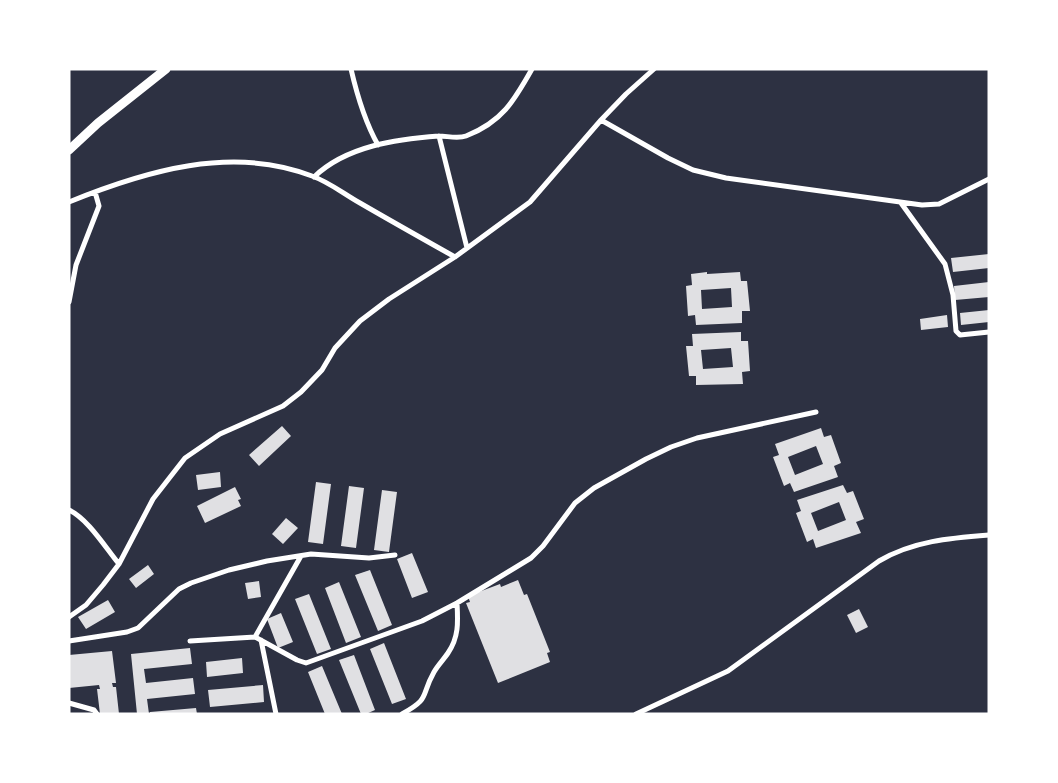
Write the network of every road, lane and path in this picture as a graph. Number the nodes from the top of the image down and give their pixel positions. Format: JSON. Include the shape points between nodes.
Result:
{"nodes":[{"id":1,"x":166,"y":69,"type":"edge"},
{"id":2,"x":351,"y":69,"type":"edge"},
{"id":3,"x":532,"y":69,"type":"edge"},
{"id":4,"x":654,"y":69,"type":"edge"},
{"id":5,"x":601,"y":120,"type":"junction"},
{"id":6,"x":439,"y":136,"type":"junction"},
{"id":7,"x":378,"y":145,"type":"junction"},
{"id":8,"x":69,"y":150,"type":"edge"},
{"id":9,"x":314,"y":177,"type":"junction"},
{"id":10,"x":989,"y":179,"type":"edge"},
{"id":11,"x":95,"y":192,"type":"junction"},
{"id":12,"x":69,"y":202,"type":"edge"},
{"id":13,"x":901,"y":203,"type":"junction"},
{"id":14,"x":467,"y":248,"type":"junction"},
{"id":15,"x":455,"y":257,"type":"junction"},
{"id":16,"x":76,"y":266,"type":"junction"},
{"id":17,"x":69,"y":269,"type":"edge"},
{"id":18,"x":69,"y":302,"type":"edge"},
{"id":19,"x":989,"y":332,"type":"edge"},
{"id":20,"x":816,"y":412,"type":"dead end"},
{"id":21,"x":69,"y":510,"type":"edge"},
{"id":22,"x":989,"y":536,"type":"edge"},
{"id":23,"x":395,"y":555,"type":"dead end"},
{"id":24,"x":301,"y":556,"type":"junction"},
{"id":25,"x":119,"y":564,"type":"junction"},
{"id":26,"x":457,"y":603,"type":"junction"},
{"id":27,"x":69,"y":617,"type":"edge"},
{"id":28,"x":258,"y":638,"type":"junction"},
{"id":29,"x":69,"y":641,"type":"edge"},
{"id":30,"x":190,"y":641,"type":"dead end"},
{"id":31,"x":69,"y":703,"type":"edge"},
{"id":32,"x":97,"y":714,"type":"edge"},
{"id":33,"x":276,"y":714,"type":"edge"},
{"id":34,"x":402,"y":714,"type":"edge"},
{"id":35,"x":636,"y":714,"type":"edge"}],
"edges":[{"from":1,"to":8,"type":"highway"},
{"from":2,"to":7,"type":"street"},
{"from":3,"to":6,"type":"street","via":[[517,98],[492,121],[464,137]]},
{"from":4,"to":5,"type":"street"},
{"from":5,"to":13,"type":"street","via":[[693,170]]},
{"from":5,"to":14,"type":"street","via":[[530,202]]},
{"from":6,"to":7,"type":"street"},
{"from":6,"to":14,"type":"street"},
{"from":7,"to":9,"type":"street","via":[[338,159]]},
{"from":9,"to":11,"type":"street","via":[[262,163],[220,162],[162,171]]},
{"from":9,"to":15,"type":"street"},
{"from":10,"to":13,"type":"street","via":[[939,204]]},
{"from":11,"to":12,"type":"street"},
{"from":11,"to":16,"type":"street","via":[[99,206]]},
{"from":13,"to":19,"type":"street","via":[[945,264],[956,331]]},
{"from":14,"to":15,"type":"street"},
{"from":15,"to":25,"type":"street","via":[[360,321],[335,348],[322,370],[283,406],[220,434],[185,458],[153,499]]},
{"from":16,"to":17,"type":"street"},
{"from":16,"to":18,"type":"street"},
{"from":20,"to":26,"type":"street","via":[[697,438],[621,472],[575,503],[531,558]]},
{"from":21,"to":25,"type":"street","via":[[87,523]]},
{"from":22,"to":35,"type":"street","via":[[942,539],[894,552],[728,671]]},
{"from":23,"to":24,"type":"street"},
{"from":24,"to":28,"type":"street"},
{"from":24,"to":29,"type":"street","via":[[190,583],[138,628]]},
{"from":25,"to":27,"type":"street","via":[[86,605]]},
{"from":26,"to":28,"type":"street","via":[[422,621],[313,662],[297,660]]},
{"from":26,"to":34,"type":"street","via":[[455,642],[424,698]]},
{"from":28,"to":30,"type":"street"},
{"from":28,"to":33,"type":"street"},
{"from":31,"to":32,"type":"street"}]}
